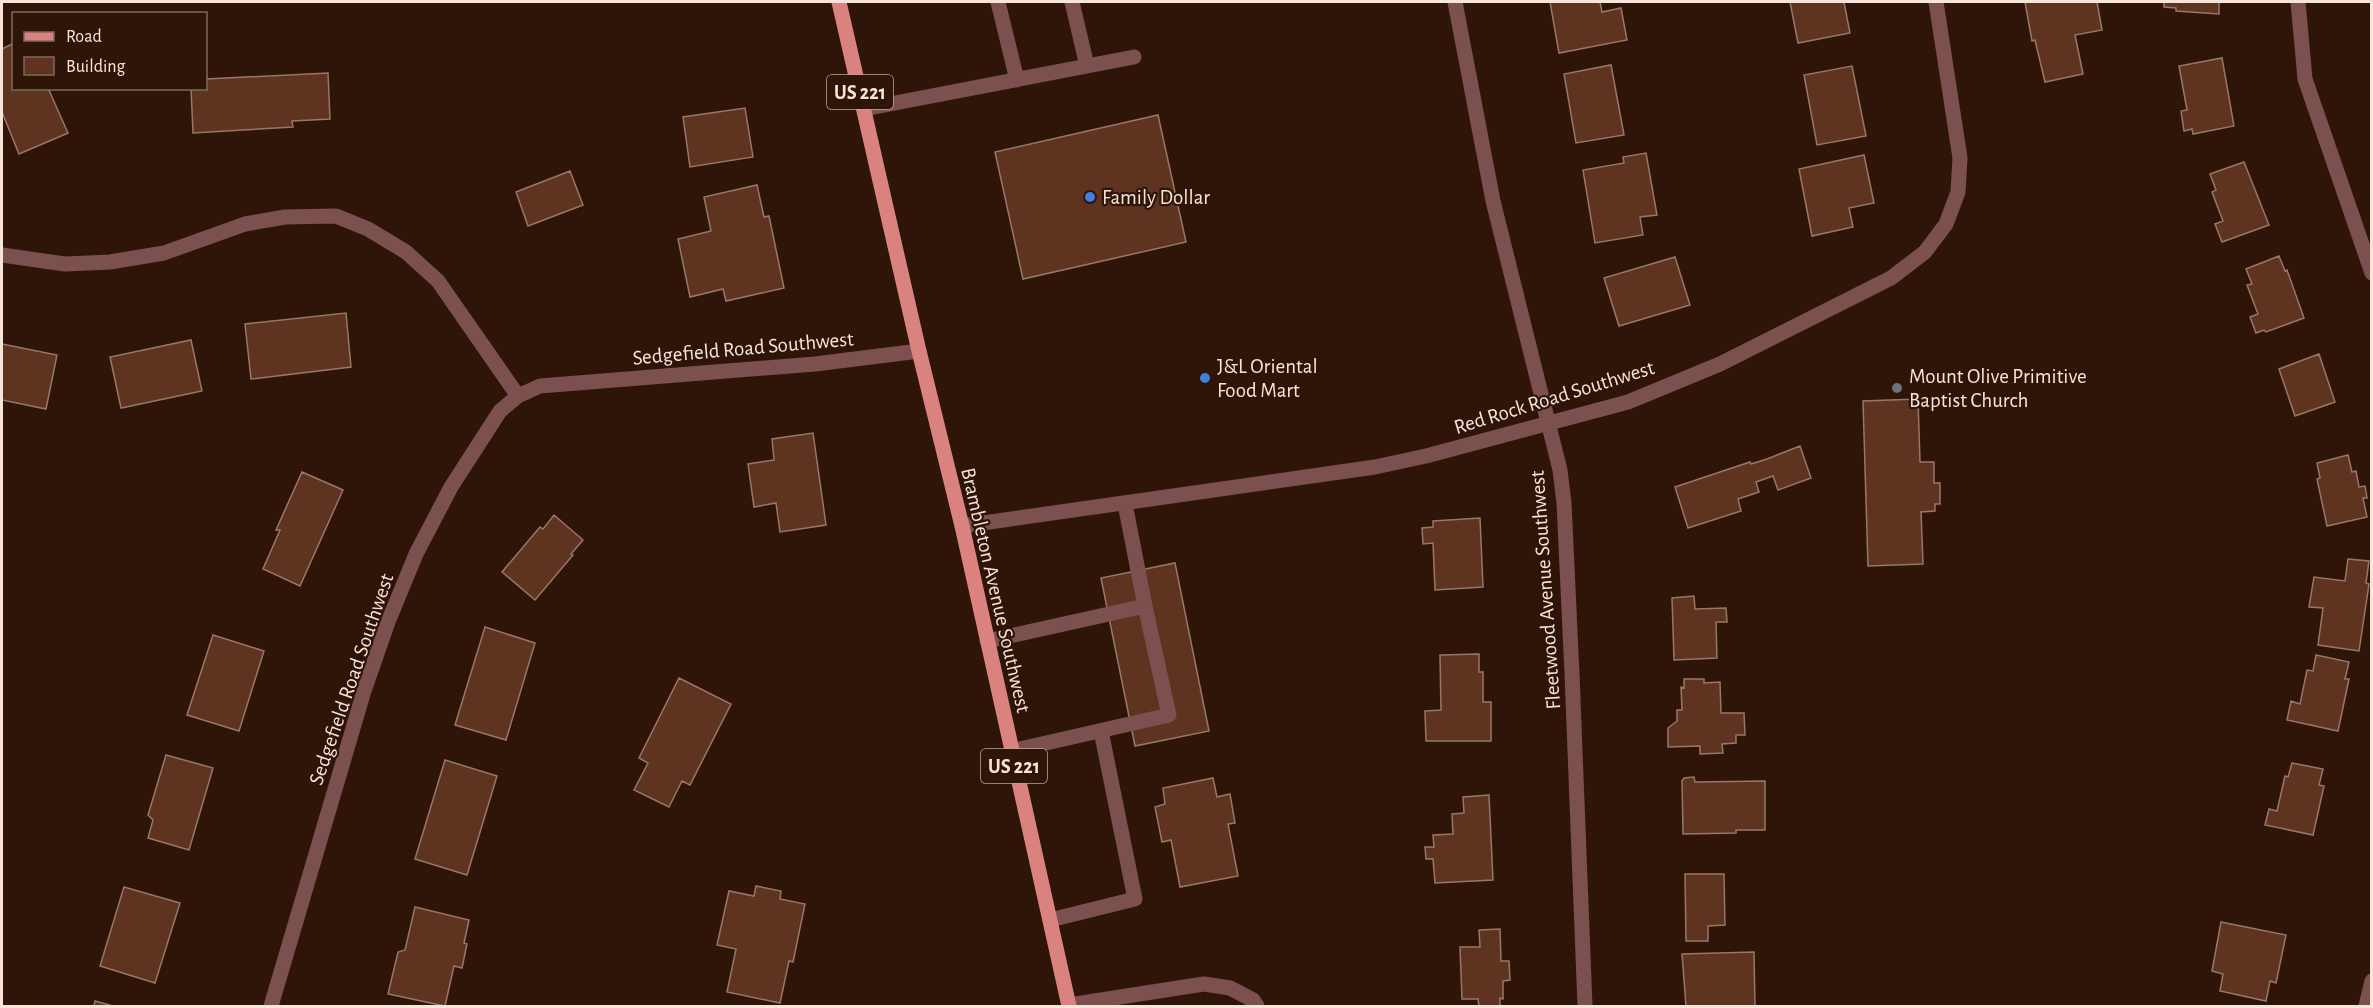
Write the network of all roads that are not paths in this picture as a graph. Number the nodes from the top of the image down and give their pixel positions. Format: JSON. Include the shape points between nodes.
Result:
{"nodes":[{"id":1,"x":839,"y":2,"type":"edge"},
{"id":2,"x":998,"y":2,"type":"edge"},
{"id":3,"x":1072,"y":2,"type":"edge"},
{"id":4,"x":1455,"y":2,"type":"edge"},
{"id":5,"x":1936,"y":2,"type":"edge"},
{"id":6,"x":2298,"y":2,"type":"edge"},
{"id":7,"x":1134,"y":57,"type":"dead end"},
{"id":8,"x":1087,"y":66,"type":"junction"},
{"id":9,"x":1017,"y":80,"type":"junction"},
{"id":10,"x":864,"y":109,"type":"junction"},
{"id":11,"x":2,"y":255,"type":"edge"},
{"id":12,"x":2372,"y":273,"type":"edge"},
{"id":13,"x":918,"y":351,"type":"junction"},
{"id":14,"x":518,"y":396,"type":"junction"},
{"id":15,"x":1548,"y":424,"type":"junction"},
{"id":16,"x":1125,"y":504,"type":"junction"},
{"id":17,"x":962,"y":526,"type":"junction"},
{"id":18,"x":1145,"y":606,"type":"junction"},
{"id":19,"x":987,"y":641,"type":"junction"},
{"id":20,"x":1101,"y":731,"type":"junction"},
{"id":21,"x":1011,"y":751,"type":"junction"},
{"id":22,"x":1050,"y":920,"type":"junction"},
{"id":23,"x":2372,"y":981,"type":"edge"},
{"id":24,"x":271,"y":1006,"type":"edge"},
{"id":25,"x":1069,"y":1006,"type":"edge"},
{"id":26,"x":1257,"y":1006,"type":"edge"},
{"id":27,"x":1585,"y":1006,"type":"edge"},
{"id":28,"x":2366,"y":1006,"type":"edge"}],
"edges":[{"from":1,"to":10,"type":"main road","number":"US 221"},
{"from":2,"to":9,"type":"street"},
{"from":3,"to":8,"type":"street"},
{"from":4,"to":15,"type":"street","name":"Fleetwood Avenue Southwest","via":[[1493,201]]},
{"from":5,"to":15,"type":"street","name":"Red Rock Road Southwest","via":[[1960,158],[1958,192],[1946,224],[1924,252],[1891,278],[1720,364],[1628,402]]},
{"from":6,"to":12,"type":"street","via":[[2305,79]]},
{"from":7,"to":8,"type":"street"},
{"from":8,"to":9,"type":"street"},
{"from":9,"to":10,"type":"street"},
{"from":10,"to":13,"type":"main road","name":"Brambleton Avenue Southwest","number":"US 221"},
{"from":11,"to":14,"type":"street","via":[[65,264],[110,262],[164,253],[245,224],[285,217],[336,216],[368,229],[406,252],[438,281]]},
{"from":13,"to":14,"type":"street","name":"Sedgefield Road Southwest","via":[[815,364],[540,386]]},
{"from":13,"to":17,"type":"main road","name":"Brambleton Avenue Southwest","number":"US 221"},
{"from":14,"to":24,"type":"street","name":"Sedgefield Road Southwest","via":[[500,411],[451,487],[416,554],[388,622]]},
{"from":15,"to":16,"type":"street","name":"Red Rock Road Southwest","via":[[1375,467]]},
{"from":15,"to":27,"type":"street","name":"Fleetwood Avenue Southwest","via":[[1564,503]]},
{"from":16,"to":17,"type":"street","name":"Red Rock Road Southwest"},
{"from":16,"to":18,"type":"street"},
{"from":17,"to":19,"type":"main road","name":"Brambleton Avenue Southwest","number":"US 221"},
{"from":18,"to":19,"type":"street"},
{"from":18,"to":20,"type":"street","via":[[1169,715]]},
{"from":19,"to":21,"type":"main road","name":"Brambleton Avenue Southwest","number":"US 221"},
{"from":20,"to":21,"type":"street"},
{"from":20,"to":22,"type":"street","via":[[1135,899]]},
{"from":21,"to":22,"type":"main road","name":"Brambleton Avenue Southwest","number":"US 221"},
{"from":22,"to":25,"type":"main road","name":"Brambleton Avenue Southwest","number":"US 221"},
{"from":23,"to":28,"type":"street"},
{"from":25,"to":26,"type":"street","via":[[1204,984],[1230,988]]}]}
